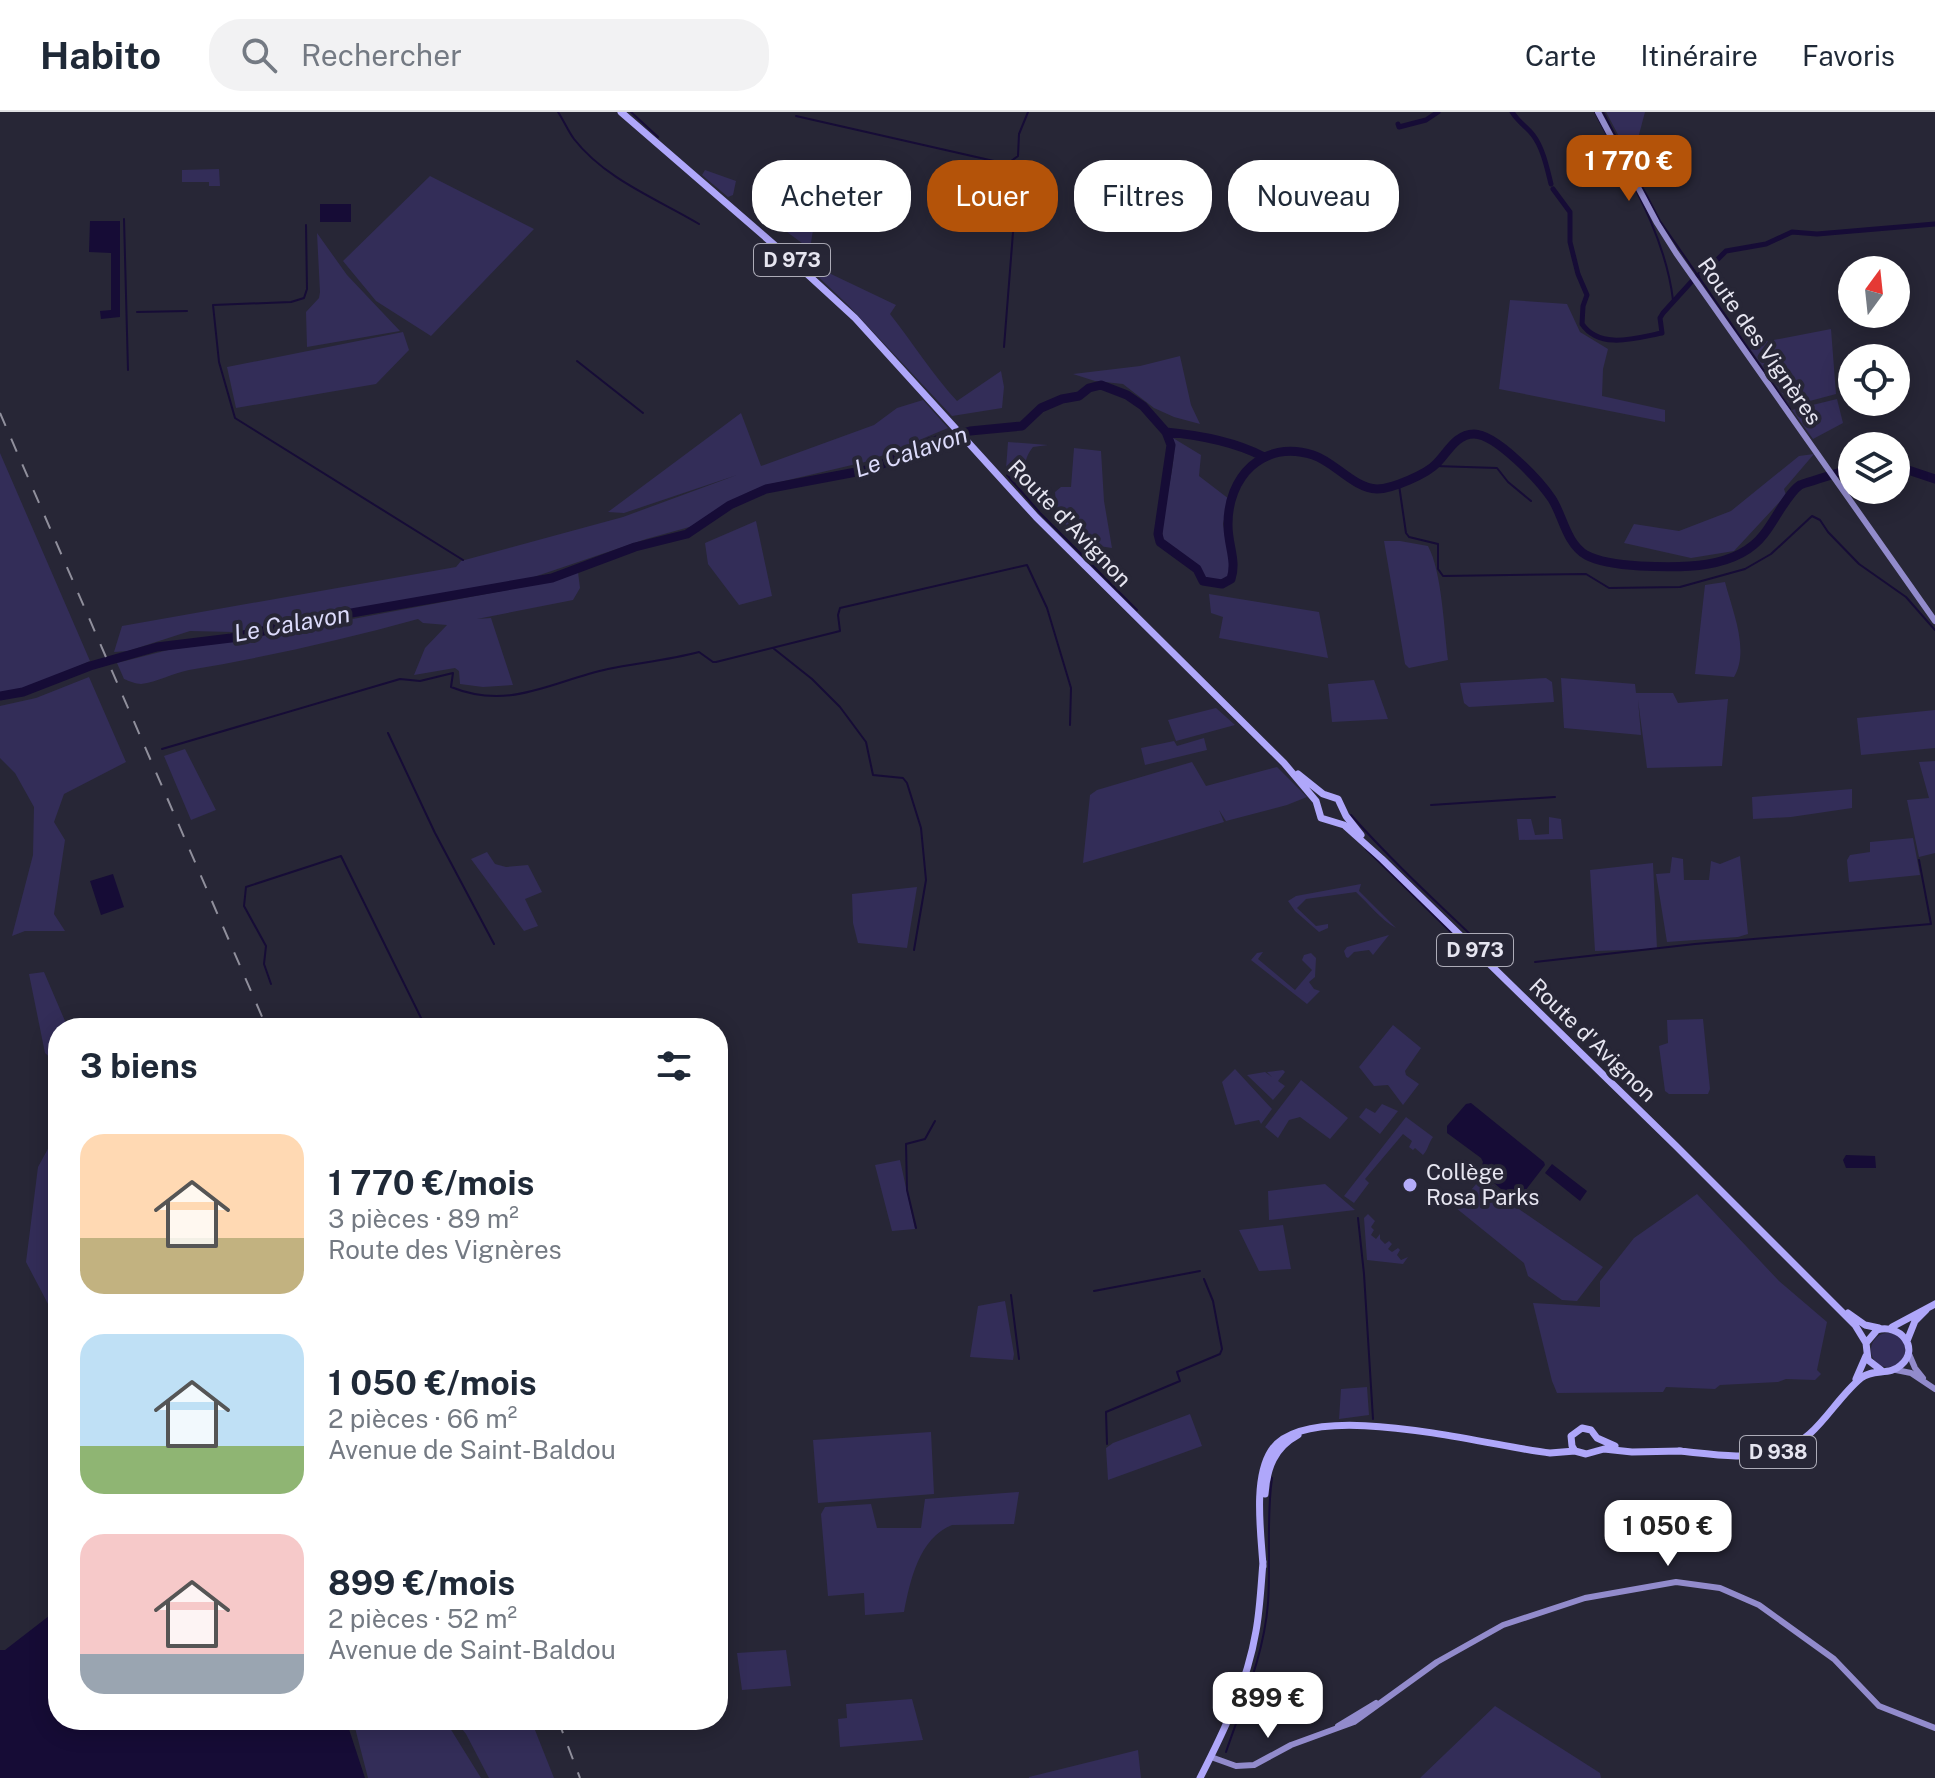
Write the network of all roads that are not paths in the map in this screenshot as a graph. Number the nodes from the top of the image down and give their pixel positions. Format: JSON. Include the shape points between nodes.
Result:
{"nodes":[{"id":1,"x":621,"y":112,"type":"edge"},
{"id":2,"x":1598,"y":112,"type":"edge"},
{"id":3,"x":1935,"y":621,"type":"edge"},
{"id":4,"x":1284,"y":763,"type":"junction"},
{"id":5,"x":1327,"y":796,"type":"junction"},
{"id":6,"x":1318,"y":804,"type":"junction"},
{"id":7,"x":1343,"y":811,"type":"junction"},
{"id":8,"x":1334,"y":821,"type":"junction"},
{"id":9,"x":1382,"y":859,"type":"junction"},
{"id":10,"x":1820,"y":1290,"type":"junction"},
{"id":11,"x":1935,"y":1304,"type":"edge"},
{"id":12,"x":1886,"y":1328,"type":"junction"},
{"id":13,"x":1907,"y":1341,"type":"junction"},
{"id":14,"x":1866,"y":1343,"type":"junction"},
{"id":15,"x":1908,"y":1352,"type":"junction"},
{"id":16,"x":1866,"y":1356,"type":"junction"},
{"id":17,"x":1881,"y":1370,"type":"junction"},
{"id":18,"x":1893,"y":1370,"type":"junction"},
{"id":19,"x":1850,"y":1389,"type":"junction"},
{"id":20,"x":1347,"y":1425,"type":"junction"},
{"id":21,"x":1597,"y":1438,"type":"junction"},
{"id":22,"x":1571,"y":1439,"type":"junction"},
{"id":23,"x":1593,"y":1450,"type":"junction"},
{"id":24,"x":1575,"y":1451,"type":"junction"},
{"id":25,"x":1681,"y":1451,"type":"junction"},
{"id":26,"x":1540,"y":1452,"type":"junction"},
{"id":27,"x":1263,"y":1566,"type":"junction"},
{"id":28,"x":1935,"y":1728,"type":"edge"},
{"id":29,"x":1211,"y":1757,"type":"junction"},
{"id":30,"x":1200,"y":1778,"type":"edge"}],
"edges":[{"from":1,"to":4,"type":"main road","name":"Route d'Avignon","number":"D 973","via":[[830,294],[1046,527]]},
{"from":2,"to":3,"type":"street","name":"Route des Vignères","via":[[1657,223]]},
{"from":4,"to":5,"type":"main road","name":"Route d'Avignon"},
{"from":4,"to":6,"type":"main road","name":"Route d'Avignon"},
{"from":5,"to":6,"type":"main road"},
{"from":5,"to":7,"type":"main road","via":[[1338,799]]},
{"from":6,"to":8,"type":"main road","via":[[1321,818]]},
{"from":7,"to":8,"type":"main road"},
{"from":7,"to":9,"type":"main road","name":"Route d'Avignon","number":"D 973"},
{"from":8,"to":9,"type":"main road","name":"Route d'Avignon","number":"D 973"},
{"from":9,"to":10,"type":"main road","name":"Route d'Avignon","number":"D 973"},
{"from":10,"to":12,"type":"main road","number":"D 973","via":[[1865,1325]]},
{"from":10,"to":14,"type":"main road","number":"D 973"},
{"from":11,"to":12,"type":"main road"},
{"from":11,"to":13,"type":"main road","via":[[1915,1321]]},
{"from":12,"to":13,"type":"main road"},
{"from":12,"to":14,"type":"main road"},
{"from":13,"to":15,"type":"main road"},
{"from":14,"to":16,"type":"main road","number":"D 938"},
{"from":15,"to":18,"type":"main road"},
{"from":15,"to":18,"type":"street","via":[[1935,1389],[1911,1373]]},
{"from":16,"to":17,"type":"main road"},
{"from":16,"to":19,"type":"main road","number":"D 938"},
{"from":17,"to":18,"type":"main road"},
{"from":17,"to":19,"type":"main road","number":"D 938"},
{"from":19,"to":25,"type":"main road","number":"D 938","via":[[1815,1430],[1780,1451]]},
{"from":20,"to":26,"type":"main road","number":"D 938"},
{"from":20,"to":27,"type":"main road","number":"D 938","via":[[1299,1434],[1282,1446],[1268,1471]]},
{"from":20,"to":27,"type":"main road","number":"D 938","via":[[1299,1430],[1272,1448],[1262,1477]]},
{"from":21,"to":22,"type":"main road","number":"D 938","via":[[1585,1428]]},
{"from":21,"to":23,"type":"main road"},
{"from":21,"to":25,"type":"main road","number":"D 938","via":[[1622,1447]]},
{"from":22,"to":24,"type":"main road"},
{"from":22,"to":26,"type":"main road","number":"D 938","via":[[1561,1448]]},
{"from":23,"to":24,"type":"main road","number":"D 938"},
{"from":23,"to":25,"type":"main road","number":"D 938"},
{"from":24,"to":26,"type":"main road","number":"D 938"},
{"from":27,"to":29,"type":"main road","number":"D 938","via":[[1248,1666]]},
{"from":28,"to":29,"type":"street","via":[[1879,1706],[1834,1659],[1766,1608],[1728,1590],[1685,1582],[1608,1593],[1522,1618],[1461,1648],[1325,1733],[1250,1766]]},
{"from":29,"to":30,"type":"main road","number":"D 938"}]}
